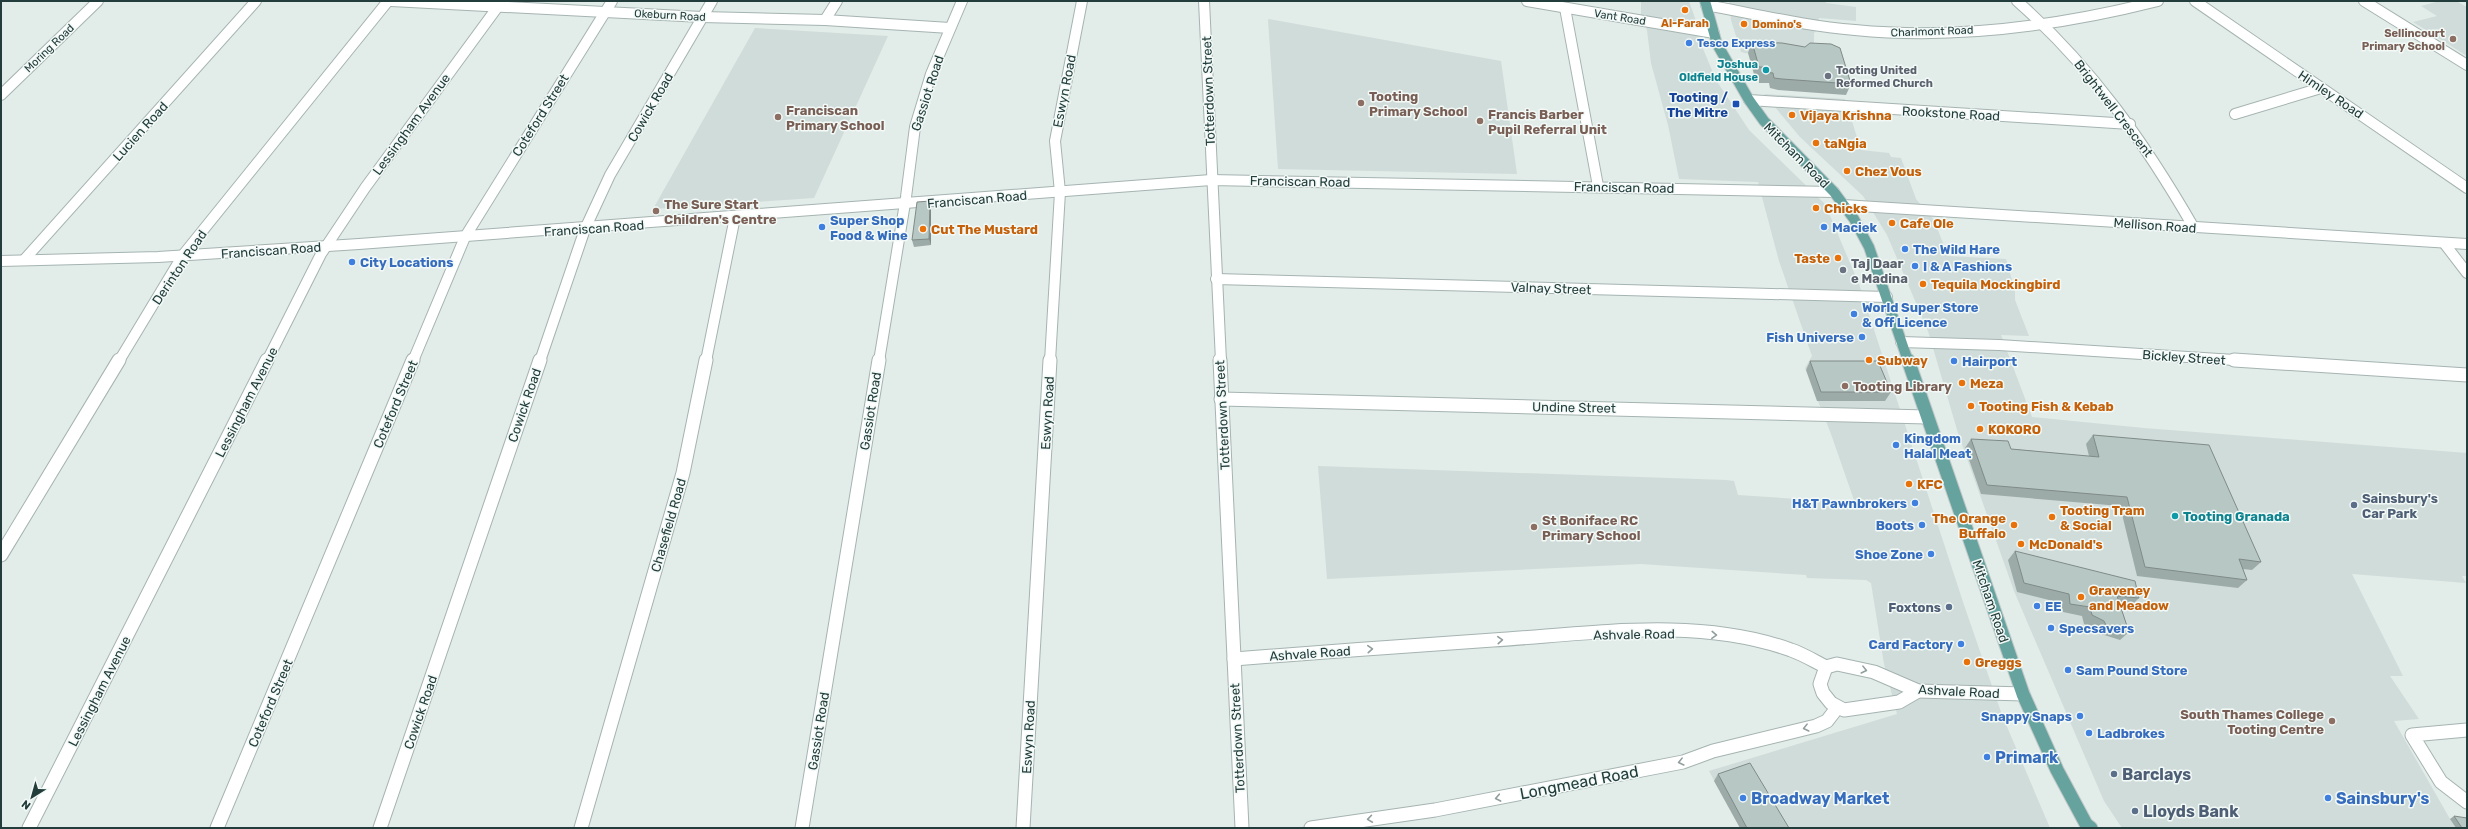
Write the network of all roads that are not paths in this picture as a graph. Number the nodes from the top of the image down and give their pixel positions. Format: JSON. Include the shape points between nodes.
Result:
{"nodes":[{"id":1,"x":98,"y":1,"type":"edge"},
{"id":2,"x":256,"y":1,"type":"edge"},
{"id":3,"x":390,"y":1,"type":"edge"},
{"id":4,"x":612,"y":1,"type":"edge"},
{"id":5,"x":712,"y":1,"type":"edge"},
{"id":6,"x":837,"y":1,"type":"edge"},
{"id":7,"x":962,"y":1,"type":"edge"},
{"id":8,"x":1082,"y":1,"type":"edge"},
{"id":9,"x":1204,"y":1,"type":"edge"},
{"id":10,"x":1527,"y":1,"type":"edge"},
{"id":11,"x":2017,"y":1,"type":"edge"},
{"id":12,"x":2158,"y":1,"type":"edge"},
{"id":13,"x":2194,"y":1,"type":"edge"},
{"id":14,"x":2364,"y":1,"type":"edge"},
{"id":15,"x":1706,"y":3,"type":"edge"},
{"id":16,"x":500,"y":4,"type":"edge"},
{"id":17,"x":1565,"y":8,"type":"junction"},
{"id":18,"x":606,"y":11,"type":"junction"},
{"id":19,"x":702,"y":17,"type":"junction"},
{"id":20,"x":826,"y":20,"type":"junction"},
{"id":21,"x":2043,"y":24,"type":"junction"},
{"id":22,"x":950,"y":28,"type":"junction"},
{"id":23,"x":1714,"y":33,"type":"junction"},
{"id":24,"x":2467,"y":65,"type":"edge"},
{"id":25,"x":2321,"y":88,"type":"junction"},
{"id":26,"x":1,"y":95,"type":"edge"},
{"id":27,"x":1749,"y":100,"type":"junction"},
{"id":28,"x":2235,"y":114,"type":"dead end"},
{"id":29,"x":2130,"y":124,"type":"junction"},
{"id":30,"x":1211,"y":180,"type":"junction"},
{"id":31,"x":1598,"y":186,"type":"junction"},
{"id":32,"x":2467,"y":188,"type":"edge"},
{"id":33,"x":1060,"y":192,"type":"junction"},
{"id":34,"x":1834,"y":192,"type":"junction"},
{"id":35,"x":904,"y":204,"type":"junction"},
{"id":36,"x":1843,"y":205,"type":"junction"},
{"id":37,"x":735,"y":218,"type":"junction"},
{"id":38,"x":2194,"y":228,"type":"junction"},
{"id":39,"x":585,"y":229,"type":"junction"},
{"id":40,"x":465,"y":237,"type":"junction"},
{"id":41,"x":2444,"y":243,"type":"junction"},
{"id":42,"x":2467,"y":244,"type":"edge"},
{"id":43,"x":326,"y":246,"type":"junction"},
{"id":44,"x":184,"y":255,"type":"junction"},
{"id":45,"x":24,"y":260,"type":"junction"},
{"id":46,"x":1,"y":261,"type":"edge"},
{"id":47,"x":2467,"y":273,"type":"edge"},
{"id":48,"x":1216,"y":280,"type":"junction"},
{"id":49,"x":1887,"y":297,"type":"junction"},
{"id":50,"x":1901,"y":342,"type":"junction"},
{"id":51,"x":2467,"y":375,"type":"edge"},
{"id":52,"x":1221,"y":399,"type":"junction"},
{"id":53,"x":1927,"y":417,"type":"junction"},
{"id":54,"x":1,"y":555,"type":"edge"},
{"id":55,"x":1234,"y":659,"type":"junction"},
{"id":56,"x":1826,"y":667,"type":"junction"},
{"id":57,"x":1918,"y":691,"type":"junction"},
{"id":58,"x":2023,"y":694,"type":"junction"},
{"id":59,"x":1837,"y":708,"type":"junction"},
{"id":60,"x":2467,"y":730,"type":"edge"},
{"id":61,"x":2467,"y":802,"type":"edge"},
{"id":62,"x":2088,"y":827,"type":"edge"},
{"id":63,"x":29,"y":828,"type":"edge"},
{"id":64,"x":217,"y":828,"type":"edge"},
{"id":65,"x":380,"y":828,"type":"edge"},
{"id":66,"x":581,"y":828,"type":"edge"},
{"id":67,"x":802,"y":828,"type":"edge"},
{"id":68,"x":1023,"y":828,"type":"edge"},
{"id":69,"x":1242,"y":828,"type":"edge"},
{"id":70,"x":1311,"y":828,"type":"edge"}],
"edges":[{"from":1,"to":26,"type":"street","name":"Moring Road"},
{"from":2,"to":45,"type":"street","name":"Lucien Road"},
{"from":3,"to":16,"type":"street","name":"Okeburn Road"},
{"from":3,"to":44,"type":"street","name":"Derinton Road"},
{"from":4,"to":18,"type":"street","name":"Coteford Street"},
{"from":5,"to":19,"type":"street","name":"Cowick Road"},
{"from":6,"to":20,"type":"street"},
{"from":7,"to":22,"type":"street","name":"Gassiot Road"},
{"from":8,"to":33,"type":"street","name":"Eswyn Road","via":[[1055,141]]},
{"from":9,"to":30,"type":"street","name":"Totterdown Street"},
{"from":10,"to":17,"type":"street","name":"Vant Road"},
{"from":11,"to":21,"type":"street","name":"Brightwell Crescent"},
{"from":12,"to":21,"type":"street","name":"Charlmont Road"},
{"from":13,"to":25,"type":"street","name":"Himley Road"},
{"from":14,"to":24,"type":"street"},
{"from":15,"to":21,"type":"street","name":"Charlmont Road","via":[[1812,24],[1875,32],[1910,34]]},
{"from":15,"to":23,"type":"main road","name":"Mitcham Road"},
{"from":16,"to":18,"type":"street","name":"Okeburn Road"},
{"from":16,"to":43,"type":"street","name":"Lessingham Avenue","via":[[365,188]]},
{"from":17,"to":23,"type":"street","name":"Vant Road"},
{"from":17,"to":31,"type":"street"},
{"from":18,"to":19,"type":"street","name":"Okeburn Road"},
{"from":18,"to":40,"type":"street","name":"Coteford Street"},
{"from":19,"to":20,"type":"street","name":"Okeburn Road"},
{"from":19,"to":39,"type":"street","name":"Cowick Road","via":[[610,175]]},
{"from":20,"to":22,"type":"street","name":"Okeburn Road"},
{"from":21,"to":29,"type":"street","name":"Brightwell Crescent","via":[[2096,81]]},
{"from":22,"to":35,"type":"street","name":"Gassiot Road","via":[[917,117]]},
{"from":23,"to":27,"type":"main road","name":"Mitcham Road","via":[[1729,67]]},
{"from":25,"to":28,"type":"street"},
{"from":25,"to":32,"type":"street","name":"Himley Road"},
{"from":27,"to":29,"type":"street","name":"Rookstone Road"},
{"from":27,"to":34,"type":"main road","name":"Mitcham Road","via":[[1764,121]]},
{"from":29,"to":38,"type":"street","name":"Brightwell Crescent","via":[[2158,165]]},
{"from":30,"to":31,"type":"street","name":"Franciscan Road"},
{"from":30,"to":33,"type":"street","name":"Franciscan Road"},
{"from":30,"to":48,"type":"street","name":"Totterdown Street"},
{"from":31,"to":34,"type":"street","name":"Franciscan Road"},
{"from":33,"to":35,"type":"street","name":"Franciscan Road"},
{"from":33,"to":68,"type":"street","name":"Eswyn Road"},
{"from":34,"to":36,"type":"main road","name":"Mitcham Road"},
{"from":35,"to":37,"type":"street","name":"Franciscan Road"},
{"from":35,"to":67,"type":"street","name":"Gassiot Road"},
{"from":36,"to":38,"type":"street","name":"Mellison Road"},
{"from":36,"to":49,"type":"main road","name":"Mitcham Road","via":[[1869,247]]},
{"from":37,"to":39,"type":"street","name":"Franciscan Road"},
{"from":37,"to":66,"type":"street","name":"Chasefield Road","via":[[683,473]]},
{"from":38,"to":41,"type":"street","name":"Mellison Road"},
{"from":39,"to":40,"type":"street","name":"Franciscan Road"},
{"from":39,"to":65,"type":"street","name":"Cowick Road"},
{"from":40,"to":43,"type":"street","name":"Franciscan Road"},
{"from":40,"to":64,"type":"street","name":"Coteford Street"},
{"from":41,"to":42,"type":"street","name":"Mellison Road"},
{"from":41,"to":47,"type":"street"},
{"from":43,"to":44,"type":"street","name":"Franciscan Road"},
{"from":43,"to":63,"type":"street","name":"Lessingham Avenue"},
{"from":44,"to":45,"type":"street","name":"Franciscan Road"},
{"from":44,"to":54,"type":"street","name":"Derinton Road"},
{"from":45,"to":46,"type":"street","name":"Franciscan Road"},
{"from":48,"to":49,"type":"street","name":"Valnay Street"},
{"from":48,"to":52,"type":"street","name":"Totterdown Street"},
{"from":49,"to":50,"type":"main road","name":"Mitcham Road"},
{"from":50,"to":51,"type":"street","name":"Bickley Street","via":[[2006,346]]},
{"from":50,"to":53,"type":"main road","name":"Mitcham Road"},
{"from":52,"to":53,"type":"street","name":"Undine Street"},
{"from":52,"to":55,"type":"street","name":"Totterdown Street"},
{"from":53,"to":58,"type":"main road","name":"Mitcham Road"},
{"from":55,"to":56,"type":"street","name":"Ashvale Road","one_way":true,"via":[[1642,631],[1722,635],[1777,645]]},
{"from":55,"to":69,"type":"street","name":"Totterdown Street"},
{"from":56,"to":57,"type":"street","name":"Ashvale Road","one_way":true,"via":[[1837,664],[1874,672]]},
{"from":56,"to":59,"type":"street","via":[[1820,684],[1823,693]]},
{"from":57,"to":58,"type":"street","name":"Ashvale Road"},
{"from":57,"to":59,"type":"street","via":[[1899,702],[1853,710]]},
{"from":58,"to":62,"type":"main road","name":"Mitcham Road","via":[[2056,770]]},
{"from":59,"to":70,"type":"street","name":"Longmead Road","one_way":true,"via":[[1828,721],[1816,726],[1713,751],[1683,762],[1435,810]]},
{"from":60,"to":61,"type":"street","via":[[2412,735],[2441,782]]}]}
